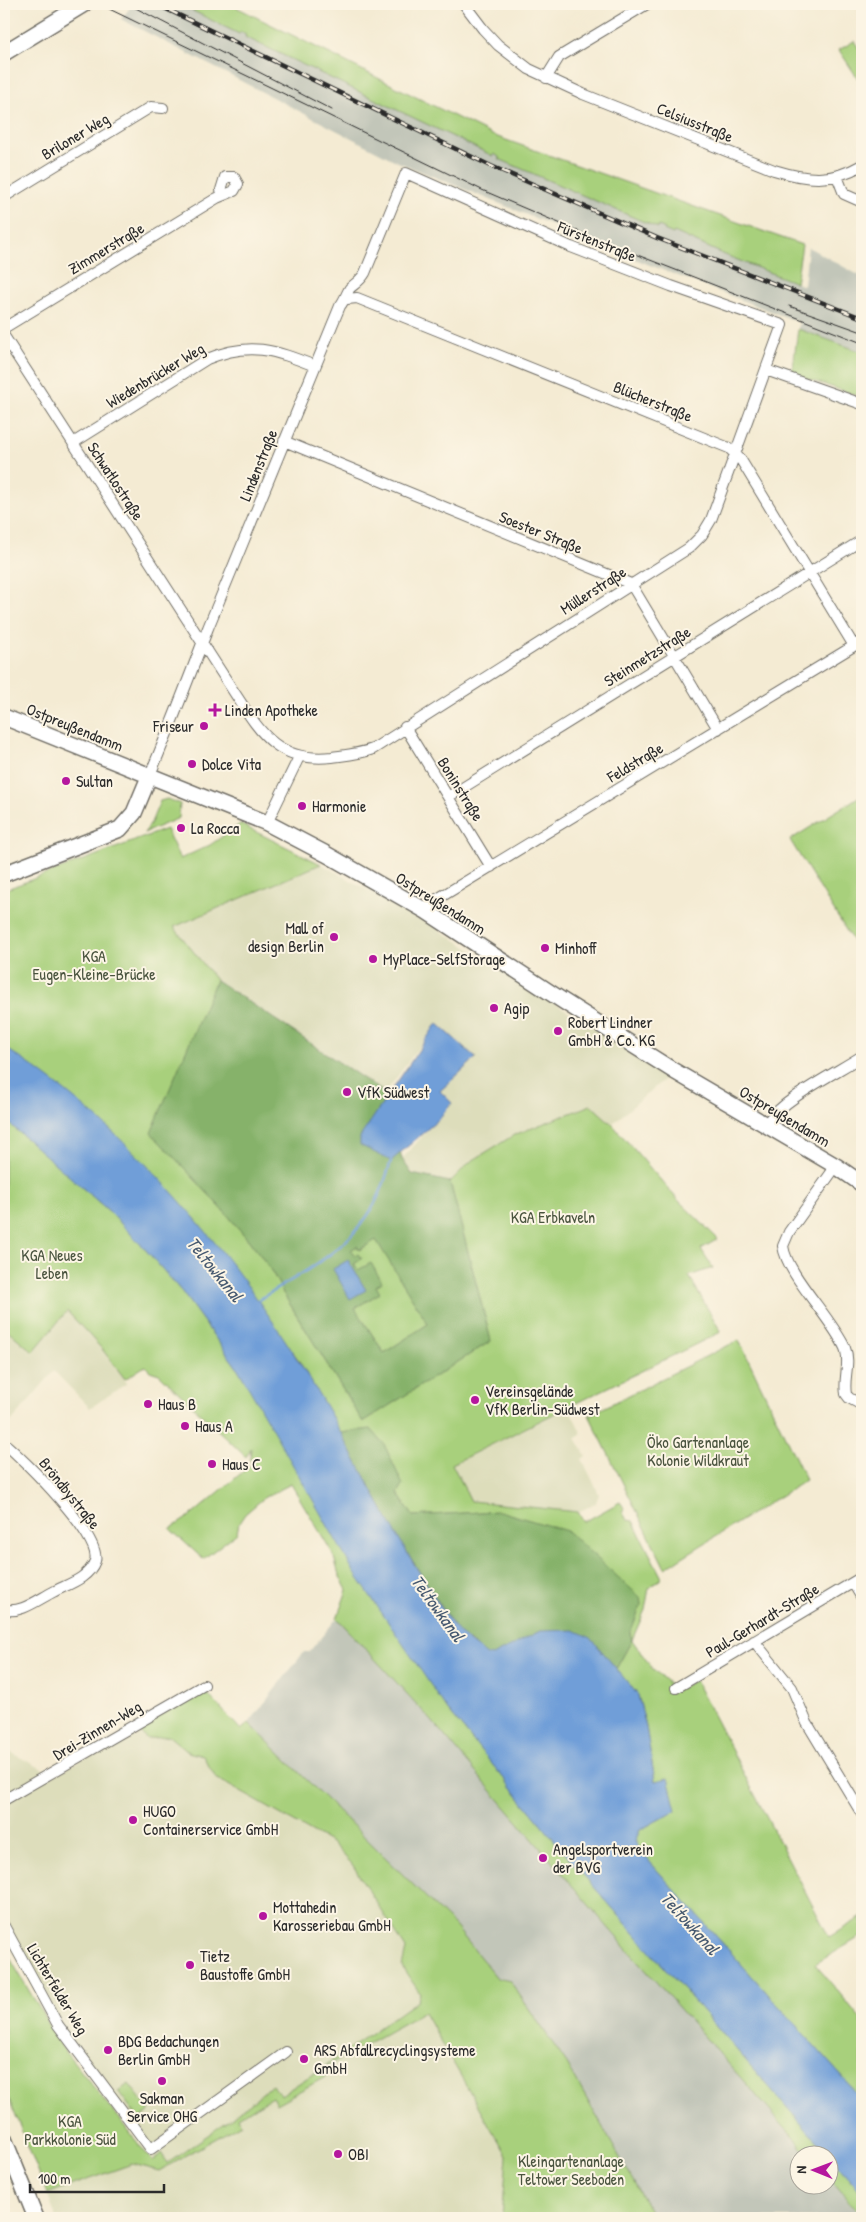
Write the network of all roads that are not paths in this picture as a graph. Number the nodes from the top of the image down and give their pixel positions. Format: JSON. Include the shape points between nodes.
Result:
{"nodes":[{"id":1,"x":84,"y":4,"type":"edge"},
{"id":2,"x":464,"y":4,"type":"edge"},
{"id":3,"x":648,"y":4,"type":"edge"},
{"id":4,"x":4,"y":53,"type":"edge"},
{"id":5,"x":546,"y":78,"type":"junction"},
{"id":6,"x":163,"y":108,"type":"dead end"},
{"id":7,"x":862,"y":165,"type":"edge"},
{"id":8,"x":406,"y":173,"type":"joint"},
{"id":9,"x":837,"y":176,"type":"junction"},
{"id":10,"x":223,"y":194,"type":"dead end"},
{"id":11,"x":4,"y":197,"type":"edge"},
{"id":12,"x":862,"y":202,"type":"edge"},
{"id":13,"x":347,"y":299,"type":"junction"},
{"id":14,"x":782,"y":326,"type":"joint"},
{"id":15,"x":4,"y":328,"type":"edge"},
{"id":16,"x":4,"y":336,"type":"edge"},
{"id":17,"x":315,"y":366,"type":"junction"},
{"id":18,"x":766,"y":370,"type":"junction"},
{"id":19,"x":862,"y":404,"type":"edge"},
{"id":20,"x":284,"y":441,"type":"junction"},
{"id":21,"x":73,"y":443,"type":"junction"},
{"id":22,"x":736,"y":453,"type":"junction"},
{"id":23,"x":862,"y":540,"type":"edge"},
{"id":24,"x":810,"y":572,"type":"junction"},
{"id":25,"x":631,"y":584,"type":"junction"},
{"id":26,"x":202,"y":643,"type":"junction"},
{"id":27,"x":858,"y":643,"type":"edge"},
{"id":28,"x":674,"y":657,"type":"junction"},
{"id":29,"x":4,"y":717,"type":"edge"},
{"id":30,"x":405,"y":727,"type":"junction"},
{"id":31,"x":718,"y":729,"type":"junction"},
{"id":32,"x":299,"y":757,"type":"junction"},
{"id":33,"x":149,"y":777,"type":"junction"},
{"id":34,"x":448,"y":797,"type":"junction"},
{"id":35,"x":267,"y":823,"type":"junction"},
{"id":36,"x":491,"y":867,"type":"junction"},
{"id":37,"x":4,"y":874,"type":"edge"},
{"id":38,"x":426,"y":911,"type":"junction"},
{"id":39,"x":862,"y":1056,"type":"edge"},
{"id":40,"x":766,"y":1124,"type":"junction"},
{"id":41,"x":836,"y":1166,"type":"junction"},
{"id":42,"x":862,"y":1184,"type":"edge"},
{"id":43,"x":862,"y":1405,"type":"edge"},
{"id":44,"x":4,"y":1443,"type":"edge"},
{"id":45,"x":858,"y":1580,"type":"edge"},
{"id":46,"x":862,"y":1598,"type":"edge"},
{"id":47,"x":4,"y":1609,"type":"edge"},
{"id":48,"x":754,"y":1641,"type":"junction"},
{"id":49,"x":204,"y":1684,"type":"dead end"},
{"id":50,"x":676,"y":1688,"type":"dead end"},
{"id":51,"x":4,"y":1800,"type":"edge"},
{"id":52,"x":862,"y":1814,"type":"edge"},
{"id":53,"x":4,"y":1926,"type":"edge"},
{"id":54,"x":286,"y":2052,"type":"dead end"},
{"id":55,"x":4,"y":2139,"type":"edge"},
{"id":56,"x":33,"y":2217,"type":"edge"}],
"edges":[{"from":1,"to":4,"type":"main road"},
{"from":2,"to":5,"type":"street","name":"Celsiusstraße","via":[[498,45]]},
{"from":3,"to":5,"type":"street","via":[[559,57]]},
{"from":5,"to":9,"type":"street","name":"Celsiusstraße","via":[[774,170],[811,179]]},
{"from":6,"to":11,"type":"street","name":"Briloner Weg","via":[[151,107]]},
{"from":7,"to":9,"type":"street","name":"Celsiusstraße"},
{"from":8,"to":13,"type":"street","name":"Lindenstraße","via":[[365,273],[348,292]]},
{"from":8,"to":14,"type":"street","name":"Fürstenstraße","via":[[597,258]]},
{"from":9,"to":12,"type":"street","via":[[844,194]]},
{"from":10,"to":15,"type":"street","name":"Zimmerstraße"},
{"from":13,"to":17,"type":"street","name":"Lindenstraße","via":[[340,306]]},
{"from":13,"to":22,"type":"street","name":"Blücherstraße","via":[[356,298]]},
{"from":14,"to":18,"type":"street","name":"Müllerstraße"},
{"from":16,"to":21,"type":"street","name":"Schwatlostraße"},
{"from":17,"to":20,"type":"street","name":"Lindenstraße"},
{"from":17,"to":21,"type":"street","name":"Wiedenbrücker Weg","via":[[269,350],[245,348],[220,353]]},
{"from":18,"to":19,"type":"street"},
{"from":18,"to":22,"type":"street","name":"Müllerstraße"},
{"from":20,"to":25,"type":"street","name":"Soester Straße"},
{"from":20,"to":26,"type":"street","name":"Lindenstraße"},
{"from":21,"to":26,"type":"street","name":"Schwatlostraße"},
{"from":22,"to":24,"type":"street"},
{"from":22,"to":25,"type":"street","name":"Müllerstraße","via":[[707,529],[689,548]]},
{"from":23,"to":24,"type":"street","name":"Steinmetzstraße"},
{"from":24,"to":27,"type":"street"},
{"from":24,"to":28,"type":"street","name":"Steinmetzstraße"},
{"from":25,"to":28,"type":"street"},
{"from":25,"to":30,"type":"street","name":"Müllerstraße"},
{"from":26,"to":32,"type":"street","name":"Müllerstraße","via":[[255,725],[275,744]]},
{"from":26,"to":33,"type":"street","name":"Lindenstraße"},
{"from":27,"to":31,"type":"street","name":"Feldstraße"},
{"from":28,"to":31,"type":"street"},
{"from":28,"to":34,"type":"street","name":"Steinmetzstraße"},
{"from":29,"to":33,"type":"main road","name":"Ostpreußendamm"},
{"from":30,"to":32,"type":"street","name":"Müllerstraße","via":[[364,752],[328,758]]},
{"from":30,"to":34,"type":"street","name":"Boninstraße"},
{"from":31,"to":36,"type":"street","name":"Feldstraße"},
{"from":32,"to":35,"type":"street"},
{"from":33,"to":35,"type":"main road","name":"Ostpreußendamm"},
{"from":33,"to":37,"type":"main road","via":[[134,813],[120,830]]},
{"from":34,"to":36,"type":"street","name":"Boninstraße"},
{"from":35,"to":38,"type":"main road","name":"Ostpreußendamm"},
{"from":36,"to":38,"type":"street","name":"Feldstraße","via":[[434,901]]},
{"from":38,"to":40,"type":"main road","name":"Ostpreußendamm","via":[[600,1024]]},
{"from":39,"to":40,"type":"street","via":[[803,1092],[773,1114]]},
{"from":40,"to":41,"type":"main road","name":"Ostpreußendamm"},
{"from":41,"to":42,"type":"main road","name":"Ostpreußendamm"},
{"from":41,"to":43,"type":"street","name":"Ostpreußendamm","via":[[789,1232],[783,1246],[789,1263],[845,1349],[848,1360],[846,1394]]},
{"from":44,"to":47,"type":"street","name":"Bröndbystraße","via":[[61,1500],[91,1542],[96,1559],[84,1576],[17,1610]]},
{"from":45,"to":46,"type":"street"},
{"from":45,"to":48,"type":"street","name":"Paul-Gerhardt-Straße"},
{"from":48,"to":50,"type":"street","name":"Paul-Gerhardt-Straße"},
{"from":48,"to":52,"type":"street","via":[[792,1688],[807,1723]]},
{"from":49,"to":51,"type":"street","name":"Drei-Zinnen-Weg"},
{"from":53,"to":54,"type":"street","name":"Lichterfelder Weg","via":[[58,2025],[151,2150]]},
{"from":55,"to":56,"type":"main road"}]}
